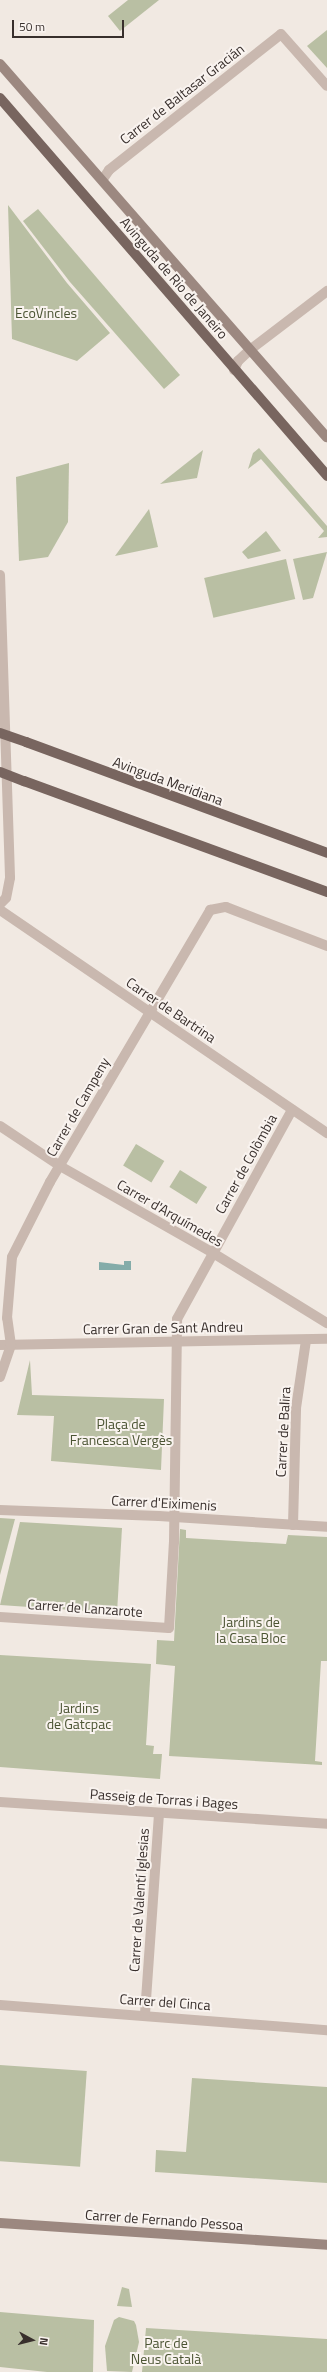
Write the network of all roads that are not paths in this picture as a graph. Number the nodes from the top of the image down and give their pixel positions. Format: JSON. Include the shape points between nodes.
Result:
{"nodes":[{"id":1,"x":0,"y":64,"type":"edge"},
{"id":2,"x":327,"y":86,"type":"edge"},
{"id":3,"x":0,"y":98,"type":"edge"},
{"id":4,"x":103,"y":180,"type":"junction"},
{"id":5,"x":327,"y":291,"type":"edge"},
{"id":6,"x":251,"y":349,"type":"junction"},
{"id":7,"x":234,"y":370,"type":"junction"},
{"id":8,"x":327,"y":437,"type":"edge"},
{"id":9,"x":327,"y":476,"type":"edge"},
{"id":10,"x":0,"y":575,"type":"edge"},
{"id":11,"x":0,"y":733,"type":"edge"},
{"id":12,"x":0,"y":772,"type":"edge"},
{"id":13,"x":327,"y":853,"type":"edge"},
{"id":14,"x":327,"y":892,"type":"edge"},
{"id":15,"x":0,"y":904,"type":"edge"},
{"id":16,"x":0,"y":910,"type":"edge"},
{"id":17,"x":327,"y":946,"type":"edge"},
{"id":18,"x":150,"y":1011,"type":"junction"},
{"id":19,"x":292,"y":1110,"type":"junction"},
{"id":20,"x":0,"y":1126,"type":"edge"},
{"id":21,"x":327,"y":1132,"type":"edge"},
{"id":22,"x":60,"y":1166,"type":"junction"},
{"id":23,"x":213,"y":1253,"type":"junction"},
{"id":24,"x":327,"y":1323,"type":"edge"},
{"id":25,"x":327,"y":1339,"type":"edge"},
{"id":26,"x":177,"y":1340,"type":"junction"},
{"id":27,"x":306,"y":1340,"type":"junction"},
{"id":28,"x":0,"y":1345,"type":"edge"},
{"id":29,"x":11,"y":1345,"type":"junction"},
{"id":30,"x":0,"y":1377,"type":"edge"},
{"id":31,"x":0,"y":1510,"type":"edge"},
{"id":32,"x":174,"y":1517,"type":"junction"},
{"id":33,"x":293,"y":1525,"type":"junction"},
{"id":34,"x":327,"y":1527,"type":"edge"},
{"id":35,"x":0,"y":1617,"type":"edge"},
{"id":36,"x":169,"y":1628,"type":"joint"},
{"id":37,"x":0,"y":1802,"type":"edge"},
{"id":38,"x":159,"y":1813,"type":"junction"},
{"id":39,"x":327,"y":1824,"type":"edge"},
{"id":40,"x":0,"y":2005,"type":"edge"},
{"id":41,"x":144,"y":2014,"type":"junction"},
{"id":42,"x":327,"y":2030,"type":"edge"},
{"id":43,"x":0,"y":2223,"type":"edge"},
{"id":44,"x":327,"y":2245,"type":"edge"}],
"edges":[{"from":1,"to":4,"type":"main road","name":"Avinguda de Rio de Janeiro"},
{"from":2,"to":4,"type":"street","name":"Carrer de Baltasar Gracián","via":[[281,34],[113,166]]},
{"from":3,"to":7,"type":"main road","name":"Avinguda de Rio de Janeiro"},
{"from":4,"to":6,"type":"main road","name":"Avinguda de Rio de Janeiro"},
{"from":5,"to":6,"type":"street"},
{"from":6,"to":7,"type":"street","via":[[238,361]]},
{"from":6,"to":8,"type":"main road","name":"Avinguda de Rio de Janeiro"},
{"from":7,"to":9,"type":"main road","name":"Avinguda de Rio de Janeiro"},
{"from":10,"to":15,"type":"street","via":[[10,878],[6,898]]},
{"from":11,"to":13,"type":"main road","name":"Avinguda Meridiana","bridge":true},
{"from":12,"to":14,"type":"main road","bridge":true},
{"from":16,"to":18,"type":"street","name":"Carrer de Bartrina"},
{"from":17,"to":18,"type":"street","name":"Carrer de Campeny","via":[[226,907],[210,910]]},
{"from":18,"to":19,"type":"street","name":"Carrer de Bartrina"},
{"from":18,"to":22,"type":"street","name":"Carrer de Campeny"},
{"from":19,"to":21,"type":"street","name":"Carrer de Bartrina"},
{"from":19,"to":23,"type":"street","name":"Carrer de Colòmbia"},
{"from":20,"to":22,"type":"street","name":"Carrer d'Arquímedes"},
{"from":22,"to":23,"type":"street","name":"Carrer d'Arquímedes"},
{"from":22,"to":29,"type":"street","name":"Carrer de Campeny","via":[[12,1257],[7,1318]]},
{"from":23,"to":24,"type":"street","name":"Carrer d'Arquímedes"},
{"from":23,"to":26,"type":"street","name":"Carrer de Colòmbia","via":[[176,1319]]},
{"from":25,"to":27,"type":"street","name":"Carrer Gran de Sant Andreu"},
{"from":26,"to":27,"type":"street","name":"Carrer Gran de Sant Andreu"},
{"from":26,"to":29,"type":"street","name":"Carrer Gran de Sant Andreu"},
{"from":26,"to":32,"type":"street","name":"Carrer de Colòmbia"},
{"from":27,"to":33,"type":"street","name":"Carrer de Balira","via":[[296,1408]]},
{"from":28,"to":29,"type":"street","name":"Carrer Gran de Sant Andreu"},
{"from":29,"to":30,"type":"street"},
{"from":31,"to":32,"type":"street","name":"Carrer d'Eiximenis"},
{"from":32,"to":33,"type":"street","name":"Carrer d'Eiximenis"},
{"from":32,"to":36,"type":"street","name":"Carrer de Colòmbia"},
{"from":33,"to":34,"type":"street","name":"Carrer d'Eiximenis"},
{"from":35,"to":36,"type":"street","name":"Carrer de Lanzarote"},
{"from":37,"to":38,"type":"street","name":"Passeig de Torras i Bages"},
{"from":38,"to":39,"type":"street","name":"Passeig de Torras i Bages"},
{"from":38,"to":41,"type":"street","name":"Carrer de Valentí Iglesias"},
{"from":40,"to":41,"type":"street","name":"Carrer del Cinca"},
{"from":41,"to":42,"type":"street","name":"Carrer del Cinca"},
{"from":43,"to":44,"type":"main road","name":"Carrer de Fernando Pessoa"}]}
